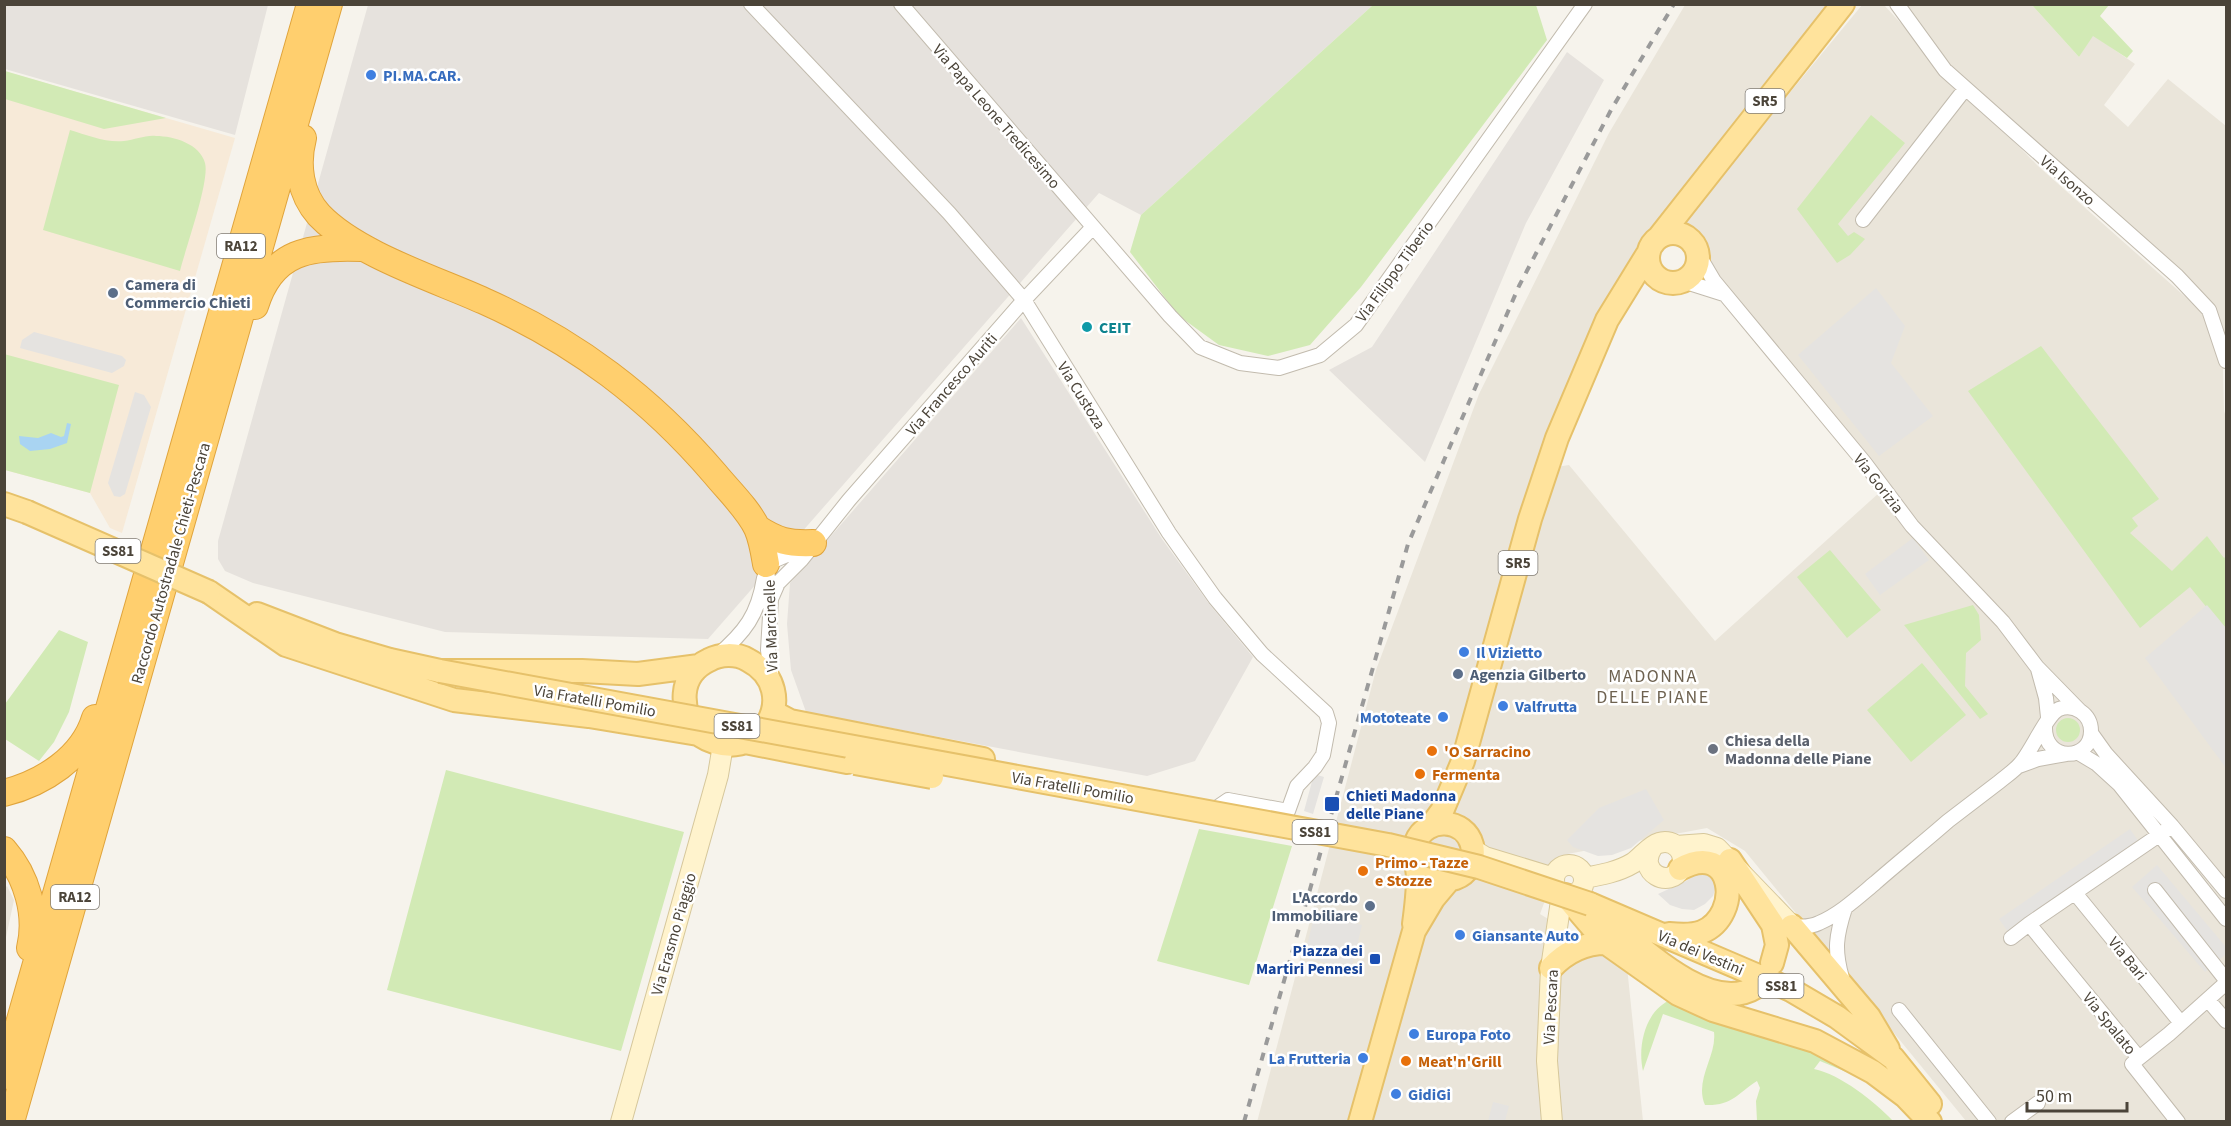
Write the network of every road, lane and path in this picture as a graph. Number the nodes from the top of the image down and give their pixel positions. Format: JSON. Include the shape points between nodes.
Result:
{"nodes":[{"id":1,"x":310,"y":4,"type":"edge"},
{"id":2,"x":329,"y":4,"type":"edge"},
{"id":3,"x":751,"y":4,"type":"edge"},
{"id":4,"x":901,"y":4,"type":"edge"},
{"id":5,"x":1585,"y":4,"type":"edge"},
{"id":6,"x":1843,"y":4,"type":"edge"},
{"id":7,"x":1897,"y":4,"type":"edge"},
{"id":8,"x":1965,"y":89,"type":"junction"},
{"id":9,"x":303,"y":93,"type":"junction"},
{"id":10,"x":1690,"y":200,"type":"junction"},
{"id":11,"x":1863,"y":220,"type":"dead end"},
{"id":12,"x":1093,"y":227,"type":"junction"},
{"id":13,"x":1660,"y":236,"type":"junction"},
{"id":14,"x":1694,"y":247,"type":"junction"},
{"id":15,"x":362,"y":248,"type":"junction"},
{"id":16,"x":1647,"y":255,"type":"junction"},
{"id":17,"x":1674,"y":282,"type":"junction"},
{"id":18,"x":1726,"y":295,"type":"junction"},
{"id":19,"x":1024,"y":300,"type":"junction"},
{"id":20,"x":232,"y":344,"type":"junction"},
{"id":21,"x":1593,"y":356,"type":"junction"},
{"id":22,"x":2226,"y":361,"type":"edge"},
{"id":23,"x":4,"y":504,"type":"edge"},
{"id":24,"x":757,"y":528,"type":"junction"},
{"id":25,"x":813,"y":543,"type":"junction"},
{"id":26,"x":766,"y":564,"type":"junction"},
{"id":27,"x":209,"y":592,"type":"junction"},
{"id":28,"x":771,"y":599,"type":"junction"},
{"id":29,"x":707,"y":662,"type":"junction"},
{"id":30,"x":2037,"y":667,"type":"junction"},
{"id":31,"x":120,"y":670,"type":"junction"},
{"id":32,"x":440,"y":671,"type":"junction"},
{"id":33,"x":773,"y":701,"type":"junction"},
{"id":34,"x":2080,"y":711,"type":"junction"},
{"id":35,"x":2046,"y":722,"type":"junction"},
{"id":36,"x":2091,"y":733,"type":"junction"},
{"id":37,"x":698,"y":734,"type":"junction"},
{"id":38,"x":741,"y":742,"type":"junction"},
{"id":39,"x":2071,"y":753,"type":"junction"},
{"id":40,"x":1462,"y":761,"type":"junction"},
{"id":41,"x":2019,"y":766,"type":"junction"},
{"id":42,"x":1035,"y":780,"type":"junction"},
{"id":43,"x":4,"y":792,"type":"edge"},
{"id":44,"x":1288,"y":811,"type":"joint"},
{"id":45,"x":1431,"y":826,"type":"junction"},
{"id":46,"x":2172,"y":826,"type":"junction"},
{"id":47,"x":2159,"y":835,"type":"junction"},
{"id":48,"x":1676,"y":846,"type":"junction"},
{"id":49,"x":1652,"y":848,"type":"junction"},
{"id":50,"x":1473,"y":849,"type":"junction"},
{"id":51,"x":4,"y":850,"type":"edge"},
{"id":52,"x":1730,"y":860,"type":"junction"},
{"id":53,"x":1418,"y":865,"type":"junction"},
{"id":54,"x":1680,"y":869,"type":"junction"},
{"id":55,"x":1612,"y":873,"type":"junction"},
{"id":56,"x":1654,"y":874,"type":"junction"},
{"id":57,"x":1584,"y":878,"type":"junction"},
{"id":58,"x":1449,"y":880,"type":"junction"},
{"id":59,"x":1560,"y":889,"type":"junction"},
{"id":60,"x":2155,"y":890,"type":"dead end"},
{"id":61,"x":2226,"y":891,"type":"edge"},
{"id":62,"x":2075,"y":893,"type":"junction"},
{"id":63,"x":1590,"y":904,"type":"junction"},
{"id":64,"x":1845,"y":908,"type":"junction"},
{"id":65,"x":2226,"y":919,"type":"edge"},
{"id":66,"x":2029,"y":924,"type":"junction"},
{"id":67,"x":1792,"y":926,"type":"junction"},
{"id":68,"x":1414,"y":931,"type":"junction"},
{"id":69,"x":1658,"y":933,"type":"junction"},
{"id":70,"x":2011,"y":939,"type":"dead end"},
{"id":71,"x":1606,"y":943,"type":"junction"},
{"id":72,"x":1772,"y":963,"type":"dead end"},
{"id":73,"x":1551,"y":968,"type":"junction"},
{"id":74,"x":2226,"y":981,"type":"edge"},
{"id":75,"x":1844,"y":986,"type":"junction"},
{"id":76,"x":1756,"y":987,"type":"dead end"},
{"id":77,"x":2208,"y":1000,"type":"junction"},
{"id":78,"x":1899,"y":1010,"type":"dead end"},
{"id":79,"x":2226,"y":1021,"type":"edge"},
{"id":80,"x":2181,"y":1023,"type":"junction"},
{"id":81,"x":13,"y":1047,"type":"junction"},
{"id":82,"x":1893,"y":1058,"type":"junction"},
{"id":83,"x":2139,"y":1058,"type":"junction"},
{"id":84,"x":4,"y":1076,"type":"edge"},
{"id":85,"x":2038,"y":1103,"type":"dead end"},
{"id":86,"x":11,"y":1122,"type":"edge"},
{"id":87,"x":621,"y":1122,"type":"edge"},
{"id":88,"x":1360,"y":1122,"type":"edge"},
{"id":89,"x":1552,"y":1122,"type":"edge"},
{"id":90,"x":1929,"y":1122,"type":"edge"},
{"id":91,"x":1943,"y":1122,"type":"edge"},
{"id":92,"x":1989,"y":1122,"type":"edge"},
{"id":93,"x":2012,"y":1122,"type":"edge"},
{"id":94,"x":2178,"y":1122,"type":"edge"}],
"edges":[{"from":1,"to":31,"type":"highway","name":"Raccordo Autostradale Chieti-Pescara","number":"RA12"},
{"from":2,"to":9,"type":"highway","name":"Raccordo Autostradale Chieti-Pescara","number":"RA12"},
{"from":3,"to":19,"type":"street","name":"Via Custoza","via":[[948,213]]},
{"from":4,"to":12,"type":"street","name":"Via Papa Leone Tredicesimo"},
{"from":5,"to":12,"type":"street","name":"Via Filippo Tiberio","via":[[1356,325],[1320,355],[1279,368],[1240,363],[1200,347]]},
{"from":6,"to":10,"type":"main road","number":"SR5"},
{"from":7,"to":8,"type":"street","name":"Via Isonzo","via":[[1940,64]]},
{"from":8,"to":11,"type":"street"},
{"from":8,"to":22,"type":"street","name":"Via Isonzo","via":[[2177,276],[2209,310]]},
{"from":9,"to":15,"type":"highway","via":[[309,115],[299,157],[303,187],[319,215]]},
{"from":9,"to":20,"type":"highway","name":"Raccordo Autostradale Chieti-Pescara","number":"RA12"},
{"from":10,"to":13,"type":"main road","number":"SR5"},
{"from":10,"to":14,"type":"main road","via":[[1686,225]]},
{"from":12,"to":19,"type":"street","name":"Via Francesco Auriti"},
{"from":13,"to":14,"type":"main road","via":[[1685,236]]},
{"from":13,"to":16,"type":"main road","number":"SR5"},
{"from":14,"to":17,"type":"main road","via":[[1695,270]]},
{"from":14,"to":18,"type":"street","name":"Via Gorizia"},
{"from":15,"to":20,"type":"highway","via":[[316,248],[287,260],[260,289],[250,322]]},
{"from":15,"to":24,"type":"highway","via":[[522,318],[590,359],[694,449]]},
{"from":16,"to":17,"type":"main road","via":[[1654,275]]},
{"from":16,"to":21,"type":"main road","number":"SR5","via":[[1607,320]]},
{"from":17,"to":18,"type":"street"},
{"from":17,"to":21,"type":"main road","number":"SR5","via":[[1642,290],[1627,303]]},
{"from":18,"to":30,"type":"street","name":"Via Gorizia","via":[[1912,526],[2003,622]]},
{"from":19,"to":25,"type":"street","name":"Via Francesco Auriti"},
{"from":19,"to":44,"type":"street","name":"Via Custoza","via":[[1169,533],[1215,598],[1262,654],[1326,713],[1329,723],[1323,755],[1297,786]]},
{"from":20,"to":86,"type":"highway","name":"Raccordo Autostradale Chieti-Pescara","number":"RA12"},
{"from":21,"to":40,"type":"main road","number":"SR5","via":[[1551,454]]},
{"from":23,"to":27,"type":"main road","name":"Via Fratelli Pomilio","number":"SS81","bridge":true},
{"from":24,"to":25,"type":"highway","via":[[774,539]]},
{"from":24,"to":26,"type":"highway"},
{"from":25,"to":26,"type":"street","name":"Via Francesco Auriti"},
{"from":25,"to":28,"type":"street","name":"Via Francesco Auriti","via":[[778,583]]},
{"from":26,"to":28,"type":"street","name":"Via Marcinelle"},
{"from":26,"to":29,"type":"street","name":"Via Marcinelle","via":[[761,596],[752,618],[733,643]]},
{"from":27,"to":32,"type":"main road","name":"Via Fratelli Pomilio","number":"SS81","via":[[326,641]]},
{"from":27,"to":37,"type":"main road","via":[[286,645],[454,700]]},
{"from":28,"to":33,"type":"street","name":"Via Marcinelle","via":[[768,650]]},
{"from":29,"to":32,"type":"main road","bridge":true,"via":[[638,674]]},
{"from":29,"to":33,"type":"main road","via":[[730,655],[758,665],[768,676]]},
{"from":29,"to":37,"type":"main road","via":[[689,678],[684,692],[684,707]]},
{"from":30,"to":34,"type":"street","name":"Via Gorizia"},
{"from":30,"to":35,"type":"street","name":"Via Gorizia","via":[[2046,698]]},
{"from":31,"to":43,"type":"highway","via":[[102,697],[94,723],[77,751],[44,777]]},
{"from":31,"to":81,"type":"highway","name":"Raccordo Autostradale Chieti-Pescara","number":"RA12"},
{"from":32,"to":42,"type":"main road","name":"Via Fratelli Pomilio","number":"SS81","bridge":true},
{"from":33,"to":38,"type":"main road","via":[[769,722]]},
{"from":33,"to":42,"type":"main road","bridge":true,"via":[[790,721],[986,760]]},
{"from":34,"to":35,"type":"street","via":[[2060,709]]},
{"from":34,"to":36,"type":"street","via":[[2089,720]]},
{"from":35,"to":39,"type":"street","via":[[2047,742],[2052,748]]},
{"from":35,"to":41,"type":"street"},
{"from":36,"to":39,"type":"street","via":[[2087,745]]},
{"from":36,"to":46,"type":"street"},
{"from":37,"to":38,"type":"main road","via":[[710,741]]},
{"from":38,"to":42,"type":"main road","bridge":true,"via":[[986,787]]},
{"from":38,"to":44,"type":"street","name":"Via Fratelli Pomilio","via":[[1199,820],[1228,800]]},
{"from":38,"to":87,"type":"street","name":"Via Erasmo Piaggio","via":[[715,786]]},
{"from":39,"to":41,"type":"street"},
{"from":39,"to":47,"type":"street","via":[[2097,764],[2119,784]]},
{"from":40,"to":45,"type":"main road","number":"SR5","via":[[1442,811]]},
{"from":40,"to":50,"type":"main road","number":"SR5","via":[[1459,802]]},
{"from":41,"to":64,"type":"street"},
{"from":42,"to":63,"type":"main road","name":"Via Fratelli Pomilio","number":"SS81","bridge":true,"via":[[1416,852],[1479,867]]},
{"from":45,"to":50,"type":"main road","via":[[1447,823]]},
{"from":45,"to":53,"type":"main road","number":"SR5","via":[[1421,833],[1415,846]]},
{"from":46,"to":47,"type":"street"},
{"from":46,"to":61,"type":"street"},
{"from":47,"to":62,"type":"street"},
{"from":47,"to":65,"type":"street"},
{"from":48,"to":49,"type":"street","via":[[1663,842]]},
{"from":48,"to":52,"type":"street","via":[[1710,846]]},
{"from":48,"to":54,"type":"street","via":[[1682,854]]},
{"from":49,"to":55,"type":"street","via":[[1634,863]]},
{"from":49,"to":56,"type":"street","via":[[1647,859]]},
{"from":50,"to":58,"type":"main road","number":"SR5","via":[[1462,874]]},
{"from":50,"to":59,"type":"street"},
{"from":51,"to":81,"type":"highway","via":[[24,882],[32,922],[31,942],[8,1026]]},
{"from":52,"to":67,"type":"street"},
{"from":52,"to":72,"type":"main road","via":[[1773,925],[1777,945]]},
{"from":53,"to":58,"type":"main road","via":[[1431,878]]},
{"from":53,"to":68,"type":"main road","number":"SR5"},
{"from":54,"to":56,"type":"street","via":[[1665,878]]},
{"from":54,"to":69,"type":"main road","via":[[1696,862],[1721,869],[1729,885],[1725,905],[1716,922],[1701,933]]},
{"from":55,"to":56,"type":"street"},
{"from":55,"to":57,"type":"street"},
{"from":57,"to":59,"type":"street","via":[[1579,892]]},
{"from":57,"to":59,"type":"street","via":[[1580,869],[1562,866]]},
{"from":58,"to":68,"type":"main road","number":"SR5","via":[[1432,899]]},
{"from":59,"to":71,"type":"main road"},
{"from":59,"to":73,"type":"street","name":"Via Pescara"},
{"from":60,"to":74,"type":"street"},
{"from":62,"to":66,"type":"street"},
{"from":62,"to":80,"type":"street","name":"Via Bari"},
{"from":63,"to":69,"type":"main road","name":"Via dei Vestini","number":"SS81"},
{"from":63,"to":76,"type":"main road","via":[[1687,982],[1705,990],[1736,995]]},
{"from":64,"to":67,"type":"street","via":[[1818,924]]},
{"from":64,"to":75,"type":"street","via":[[1837,933],[1836,956]]},
{"from":66,"to":70,"type":"street"},
{"from":66,"to":83,"type":"street","name":"Via Spalato"},
{"from":67,"to":75,"type":"main road"},
{"from":68,"to":88,"type":"main road","number":"SR5"},
{"from":69,"to":82,"type":"main road","name":"Via dei Vestini","number":"SS81","via":[[1791,990],[1837,1017]]},
{"from":71,"to":73,"type":"main road","via":[[1575,949]]},
{"from":71,"to":90,"type":"main road","via":[[1696,1003],[1815,1041],[1873,1072],[1905,1096]]},
{"from":73,"to":89,"type":"street","name":"Via Pescara","via":[[1547,1061]]},
{"from":74,"to":77,"type":"street"},
{"from":75,"to":82,"type":"main road","via":[[1869,1017]]},
{"from":77,"to":79,"type":"street"},
{"from":77,"to":80,"type":"street"},
{"from":78,"to":92,"type":"street"},
{"from":80,"to":83,"type":"street"},
{"from":81,"to":84,"type":"highway","name":"Raccordo Autostradale Chieti-Pescara","number":"RA12"},
{"from":82,"to":91,"type":"main road","name":"Via dei Vestini","number":"SS81"},
{"from":83,"to":94,"type":"street","name":"Via Spalato","via":[[2132,1064]]},
{"from":85,"to":93,"type":"street"}]}
